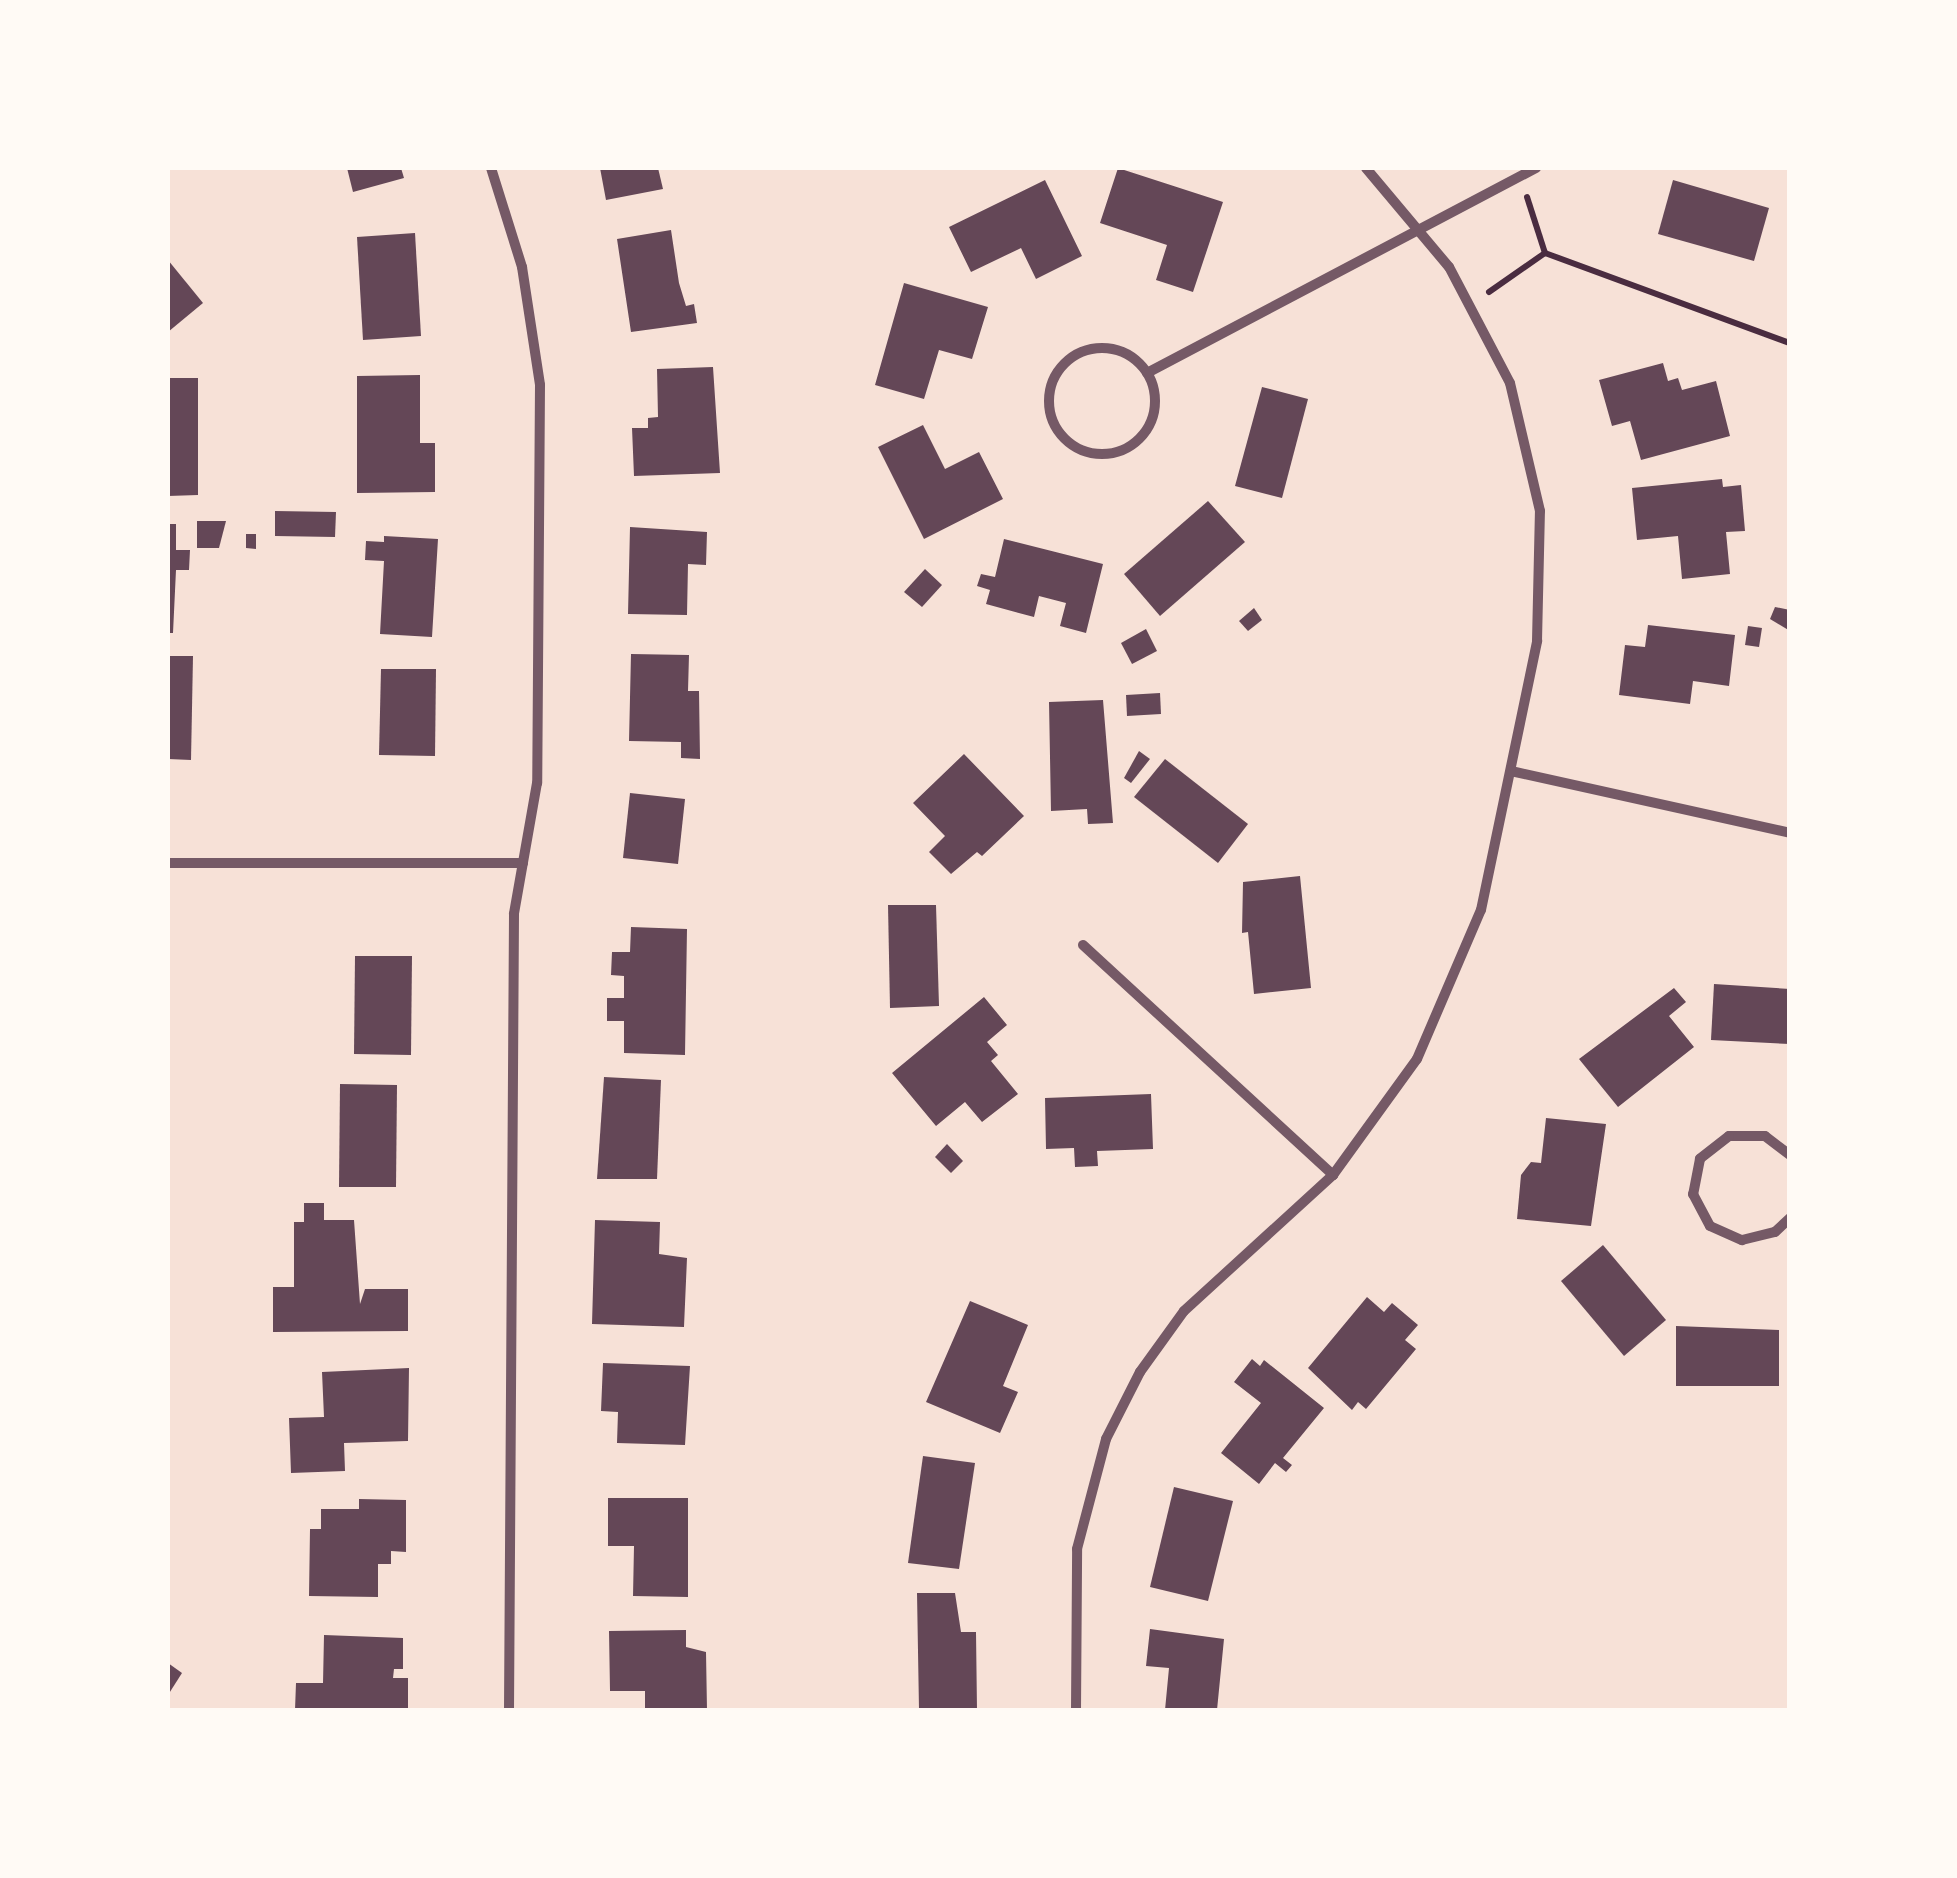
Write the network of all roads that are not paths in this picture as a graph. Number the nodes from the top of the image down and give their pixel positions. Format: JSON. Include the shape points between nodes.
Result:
{"nodes":[{"id":1,"x":491,"y":168,"type":"edge"},
{"id":2,"x":1366,"y":168,"type":"edge"},
{"id":3,"x":1536,"y":168,"type":"edge"},
{"id":4,"x":1423,"y":232,"type":"junction"},
{"id":5,"x":1147,"y":373,"type":"junction"},
{"id":6,"x":1511,"y":771,"type":"junction"},
{"id":7,"x":1790,"y":833,"type":"edge"},
{"id":8,"x":168,"y":863,"type":"edge"},
{"id":9,"x":523,"y":863,"type":"junction"},
{"id":10,"x":1084,"y":945,"type":"dead end"},
{"id":11,"x":1789,"y":1152,"type":"edge"},
{"id":12,"x":1333,"y":1175,"type":"junction"},
{"id":13,"x":1790,"y":1218,"type":"edge"},
{"id":14,"x":508,"y":1710,"type":"edge"},
{"id":15,"x":1076,"y":1710,"type":"edge"}],
"edges":[{"from":1,"to":9,"type":"street","via":[[522,268],[540,386],[537,783]]},
{"from":2,"to":4,"type":"street"},
{"from":3,"to":4,"type":"street"},
{"from":4,"to":5,"type":"street"},
{"from":4,"to":6,"type":"street","via":[[1472,304],[1510,383],[1540,511],[1537,641]]},
{"from":5,"to":5,"type":"street","via":[[1120,350],[1084,350],[1056,373],[1048,409],[1054,426],[1081,450],[1098,454],[1130,446],[1143,436],[1156,405]]},
{"from":6,"to":7,"type":"street"},
{"from":6,"to":12,"type":"street","via":[[1480,910],[1442,1011],[1371,1129]]},
{"from":8,"to":9,"type":"street"},
{"from":9,"to":14,"type":"street","via":[[514,914]]},
{"from":10,"to":12,"type":"street"},
{"from":11,"to":13,"type":"street","via":[[1765,1136],[1728,1136],[1700,1158],[1693,1194],[1710,1226],[1742,1240],[1775,1232]]},
{"from":12,"to":15,"type":"street","via":[[1184,1311],[1122,1405],[1094,1475],[1076,1548]]}]}
